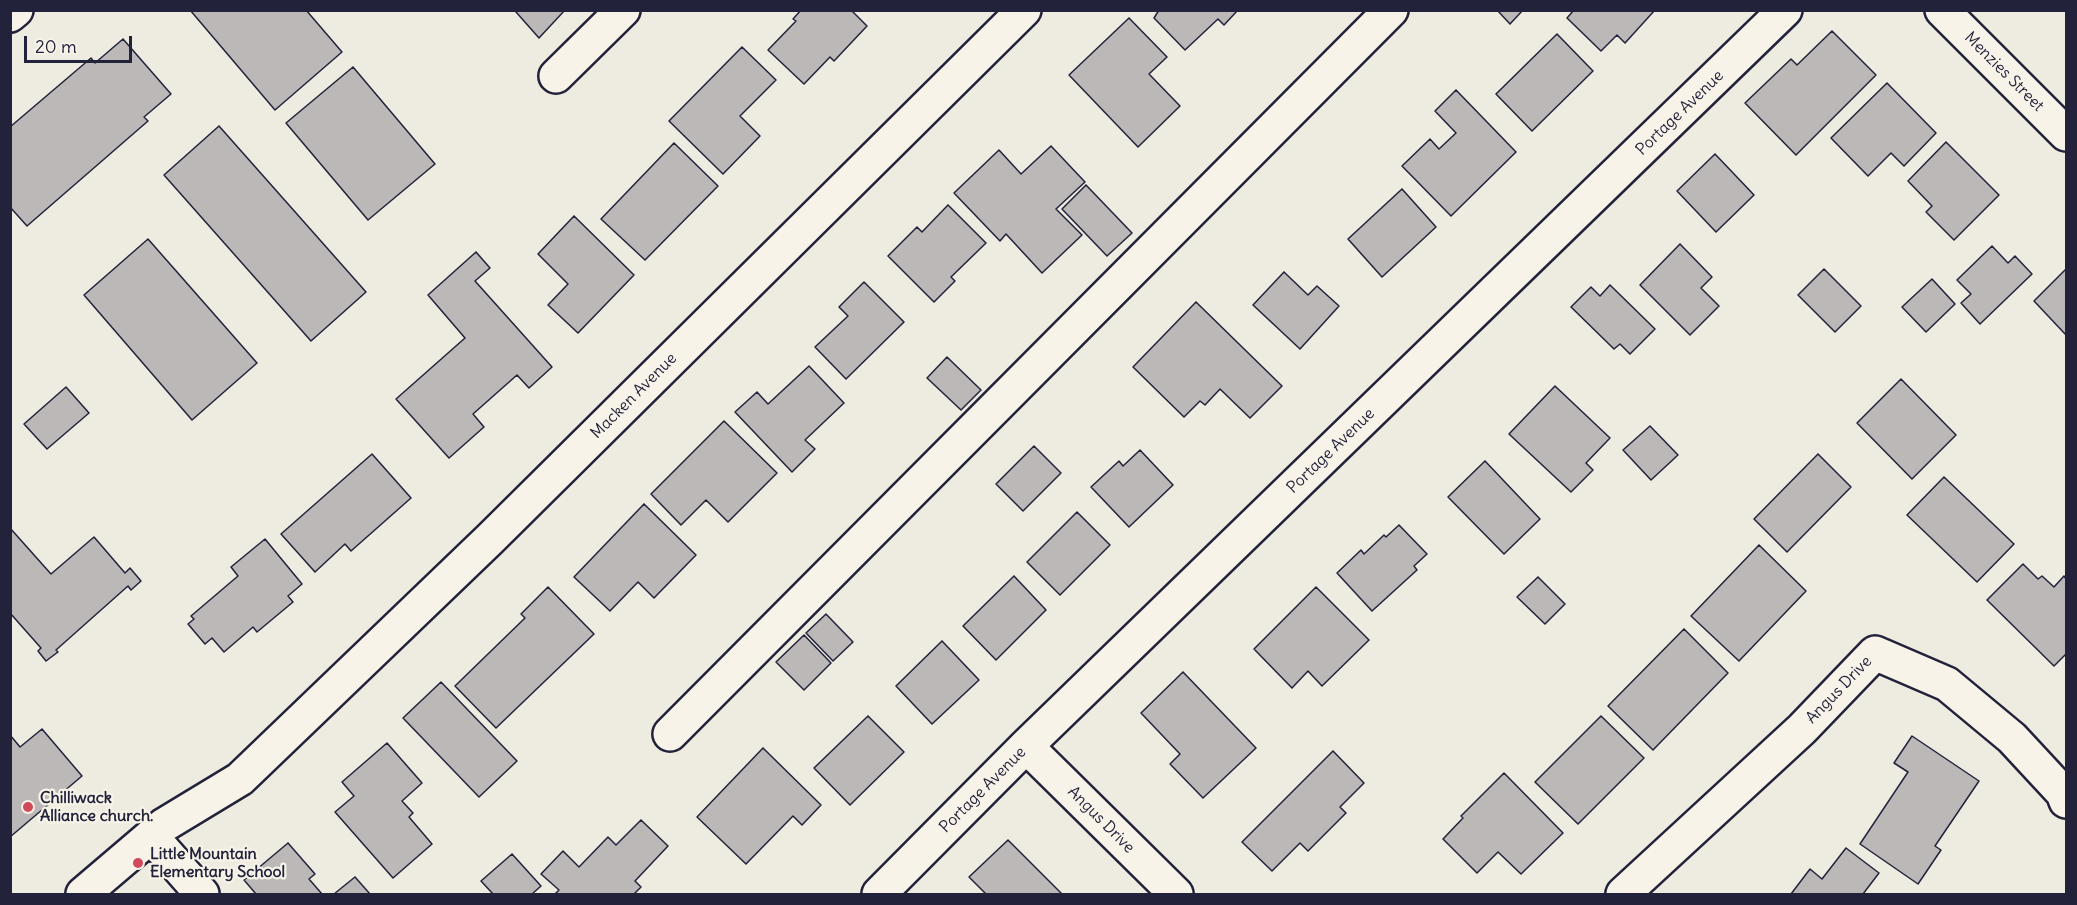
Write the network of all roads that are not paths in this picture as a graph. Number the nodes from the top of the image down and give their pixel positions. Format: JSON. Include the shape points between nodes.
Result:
{"nodes":[{"id":1,"x":16,"y":10,"type":"edge"},
{"id":2,"x":623,"y":10,"type":"edge"},
{"id":3,"x":1024,"y":10,"type":"edge"},
{"id":4,"x":1391,"y":10,"type":"edge"},
{"id":5,"x":1785,"y":10,"type":"edge"},
{"id":6,"x":1942,"y":10,"type":"edge"},
{"id":7,"x":10,"y":15,"type":"edge"},
{"id":8,"x":556,"y":76,"type":"dead end"},
{"id":9,"x":2067,"y":134,"type":"edge"},
{"id":10,"x":670,"y":734,"type":"dead end"},
{"id":11,"x":1026,"y":746,"type":"junction"},
{"id":12,"x":2067,"y":801,"type":"edge"},
{"id":13,"x":152,"y":836,"type":"junction"},
{"id":14,"x":83,"y":894,"type":"edge"},
{"id":15,"x":202,"y":894,"type":"edge"},
{"id":16,"x":879,"y":894,"type":"edge"},
{"id":17,"x":1176,"y":894,"type":"edge"},
{"id":18,"x":1623,"y":894,"type":"edge"}],
"edges":[{"from":1,"to":7,"type":"street"},
{"from":2,"to":8,"type":"street"},
{"from":3,"to":13,"type":"street","name":"Macken Avenue","via":[[482,547],[240,779]]},
{"from":4,"to":10,"type":"street"},
{"from":5,"to":11,"type":"street","name":"Portage Avenue"},
{"from":6,"to":9,"type":"street","name":"Menzies Street"},
{"from":11,"to":16,"type":"street","name":"Portage Avenue"},
{"from":11,"to":17,"type":"street","name":"Angus Drive"},
{"from":12,"to":18,"type":"street","name":"Angus Drive","via":[[2012,738],[1947,684],[1875,653],[1802,729]]},
{"from":13,"to":14,"type":"street","name":"Macken Avenue"},
{"from":13,"to":15,"type":"street"}]}
